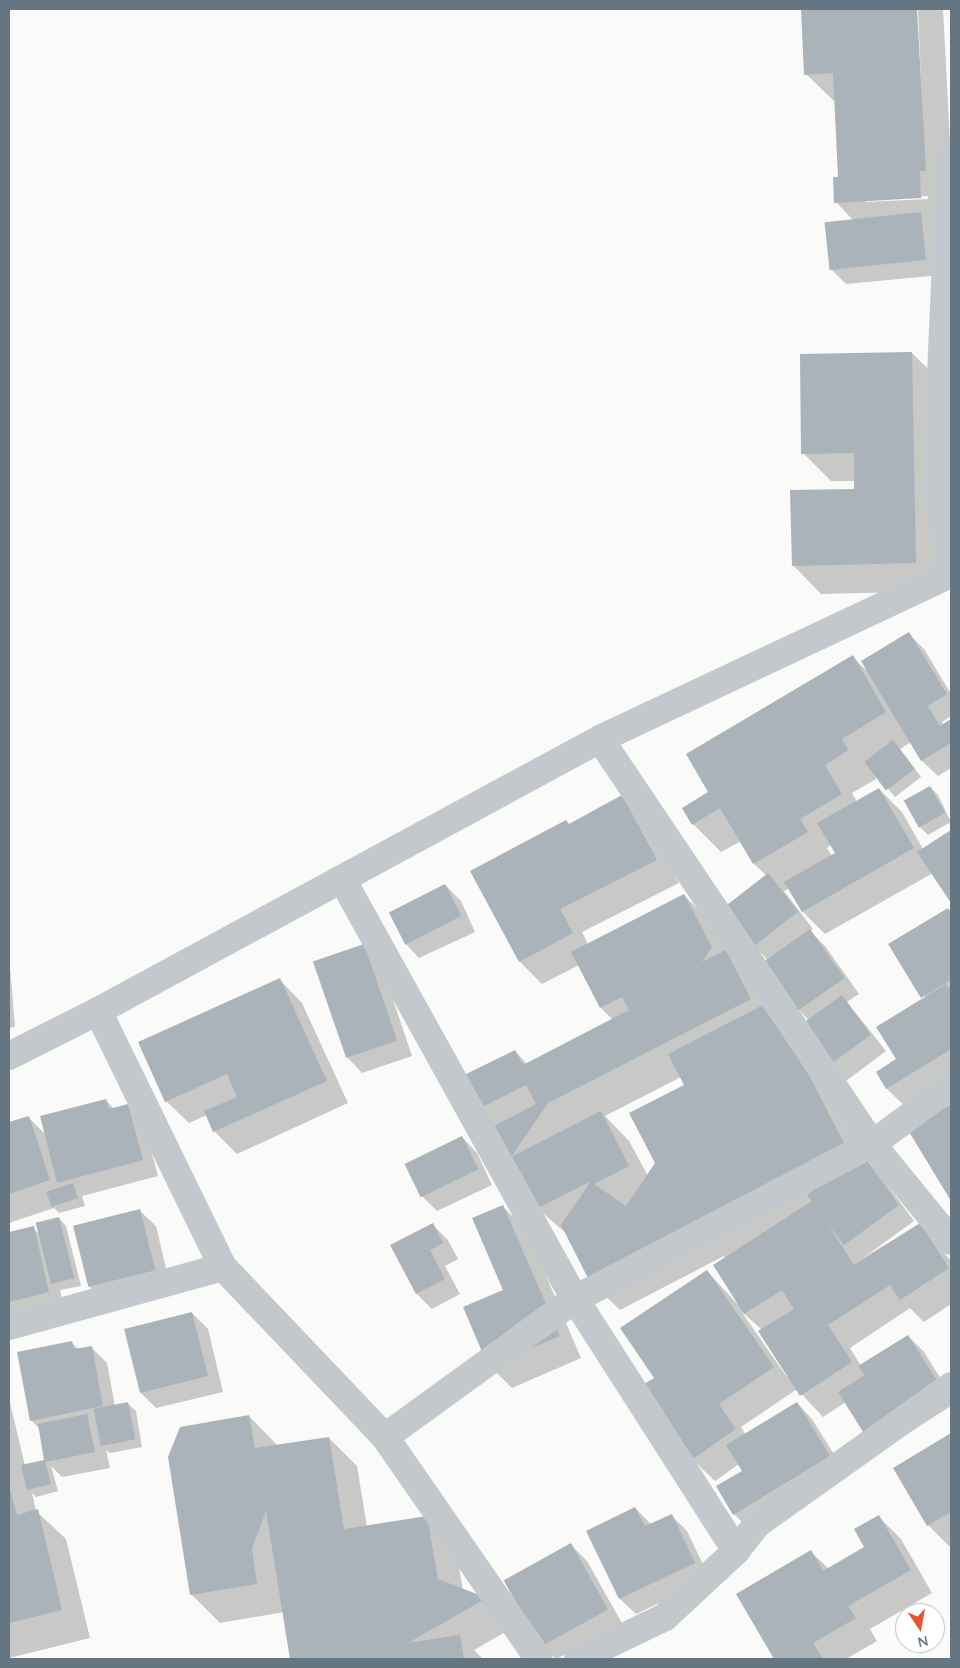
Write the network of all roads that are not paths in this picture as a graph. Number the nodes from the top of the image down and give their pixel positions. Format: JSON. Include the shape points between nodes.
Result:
{"nodes":[{"id":1,"x":951,"y":153,"type":"edge"},
{"id":2,"x":949,"y":263,"type":"edge"},
{"id":3,"x":951,"y":556,"type":"edge"},
{"id":4,"x":951,"y":574,"type":"edge"},
{"id":5,"x":600,"y":739,"type":"junction"},
{"id":6,"x":342,"y":879,"type":"junction"},
{"id":7,"x":98,"y":1011,"type":"junction"},
{"id":8,"x":9,"y":1056,"type":"edge"},
{"id":9,"x":951,"y":1086,"type":"edge"},
{"id":10,"x":872,"y":1144,"type":"junction"},
{"id":11,"x":951,"y":1241,"type":"edge"},
{"id":12,"x":223,"y":1267,"type":"junction"},
{"id":13,"x":575,"y":1299,"type":"junction"},
{"id":14,"x":9,"y":1326,"type":"edge"},
{"id":15,"x":951,"y":1386,"type":"edge"},
{"id":16,"x":385,"y":1437,"type":"junction"},
{"id":17,"x":736,"y":1551,"type":"junction"},
{"id":18,"x":539,"y":1659,"type":"edge"},
{"id":19,"x":578,"y":1659,"type":"edge"}],
"edges":[{"from":1,"to":2,"type":"street"},
{"from":2,"to":3,"type":"street","via":[[936,488]]},
{"from":4,"to":5,"type":"street"},
{"from":5,"to":6,"type":"street"},
{"from":5,"to":10,"type":"street"},
{"from":6,"to":7,"type":"street"},
{"from":6,"to":13,"type":"street"},
{"from":7,"to":8,"type":"street"},
{"from":7,"to":12,"type":"street"},
{"from":9,"to":10,"type":"street"},
{"from":10,"to":11,"type":"street"},
{"from":10,"to":13,"type":"street"},
{"from":12,"to":14,"type":"street"},
{"from":12,"to":16,"type":"street"},
{"from":13,"to":16,"type":"street"},
{"from":13,"to":17,"type":"street"},
{"from":15,"to":17,"type":"street","via":[[757,1524]]},
{"from":16,"to":18,"type":"street"},
{"from":17,"to":19,"type":"street","via":[[665,1617]]}]}
